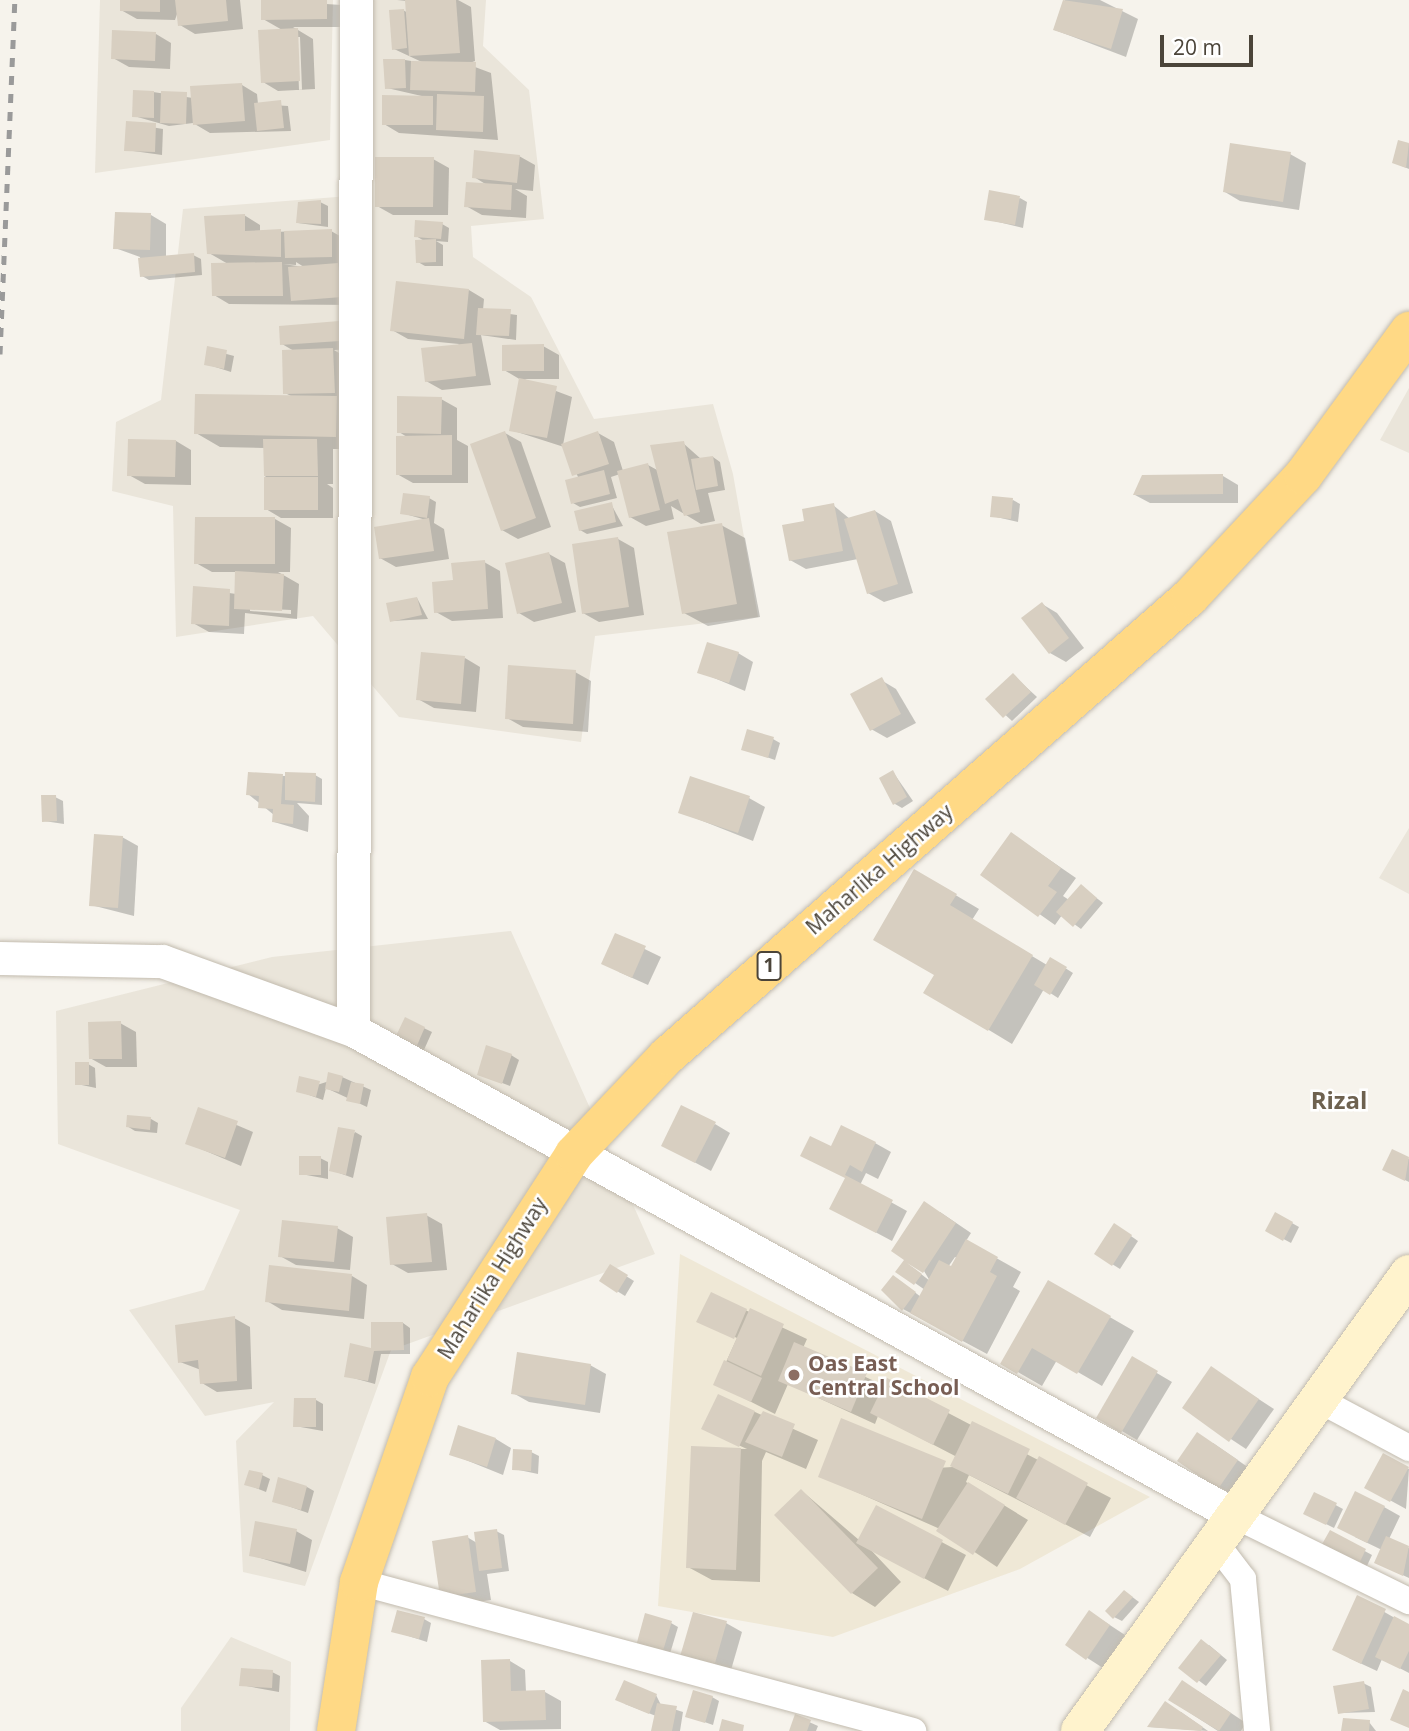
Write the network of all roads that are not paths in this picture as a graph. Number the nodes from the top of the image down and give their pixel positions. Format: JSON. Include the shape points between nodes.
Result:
{"nodes":[{"id":1,"x":356,"y":0,"type":"edge"},
{"id":2,"x":1409,"y":331,"type":"edge"},
{"id":3,"x":0,"y":958,"type":"edge"},
{"id":4,"x":353,"y":1030,"type":"junction"},
{"id":5,"x":574,"y":1154,"type":"junction"},
{"id":6,"x":1409,"y":1274,"type":"edge"},
{"id":7,"x":1321,"y":1401,"type":"junction"},
{"id":8,"x":1409,"y":1448,"type":"edge"},
{"id":9,"x":1228,"y":1531,"type":"junction"},
{"id":10,"x":359,"y":1582,"type":"junction"},
{"id":11,"x":1409,"y":1601,"type":"edge"},
{"id":12,"x":336,"y":1731,"type":"edge"},
{"id":13,"x":913,"y":1731,"type":"edge"},
{"id":14,"x":1080,"y":1731,"type":"edge"},
{"id":15,"x":1257,"y":1731,"type":"edge"}],
"edges":[{"from":1,"to":4,"type":"street"},
{"from":2,"to":5,"type":"highway","name":"Maharlika Highway","number":"1","via":[[1303,476],[1190,597],[667,1056]]},
{"from":3,"to":4,"type":"street","via":[[162,961]]},
{"from":4,"to":5,"type":"street"},
{"from":5,"to":9,"type":"street"},
{"from":5,"to":10,"type":"highway","name":"Maharlika Highway","number":"1","via":[[430,1377]]},
{"from":6,"to":7,"type":"main road"},
{"from":7,"to":8,"type":"street"},
{"from":7,"to":9,"type":"main road"},
{"from":9,"to":11,"type":"street"},
{"from":9,"to":14,"type":"main road"},
{"from":9,"to":15,"type":"street","via":[[1244,1579]]},
{"from":10,"to":12,"type":"highway","name":"Maharlika Highway","number":"1"},
{"from":10,"to":13,"type":"street"}]}
